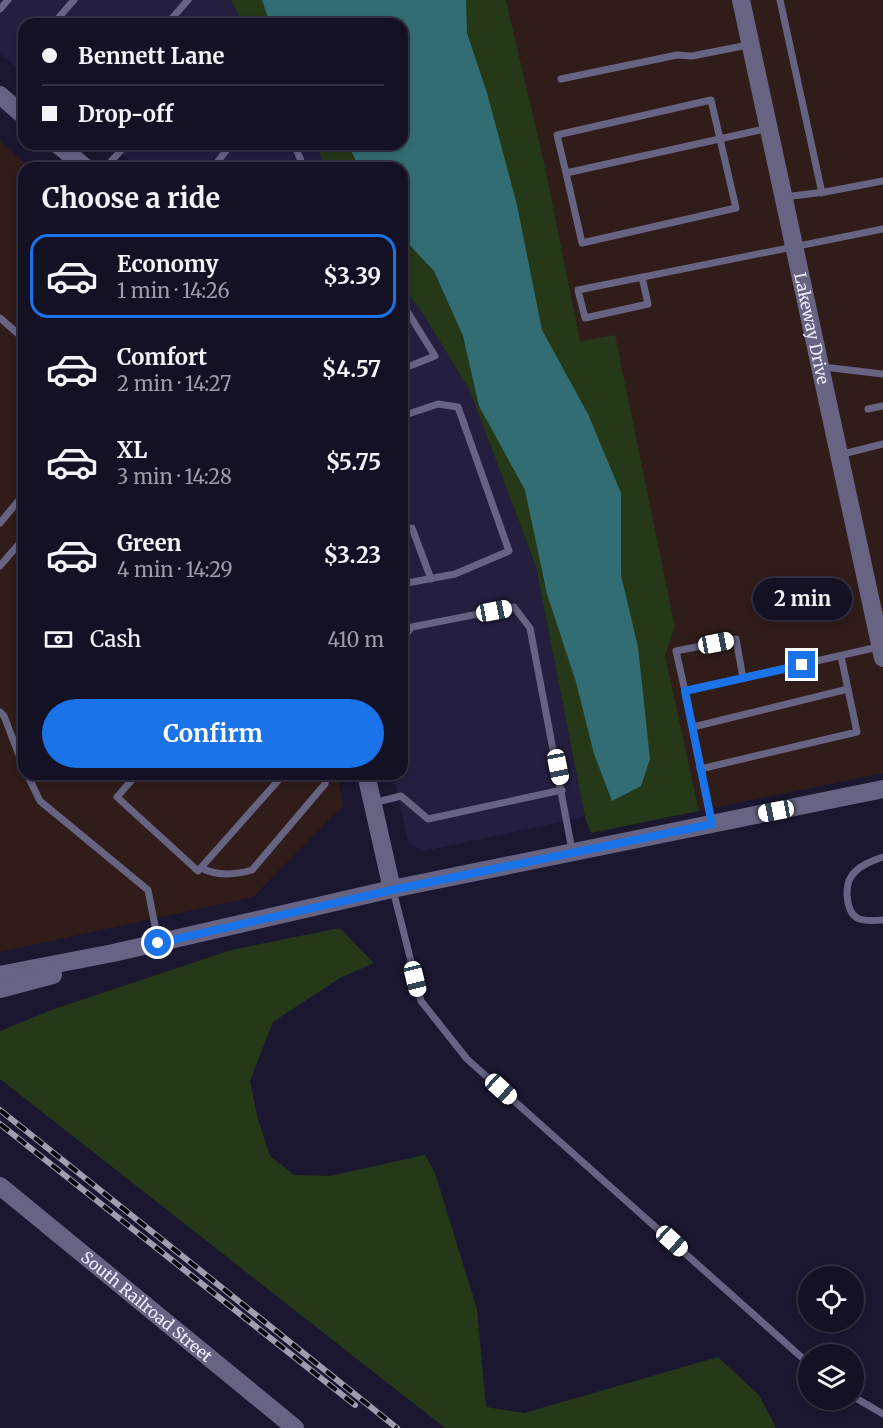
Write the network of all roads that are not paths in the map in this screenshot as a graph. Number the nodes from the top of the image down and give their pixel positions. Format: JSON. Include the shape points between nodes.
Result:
{"nodes":[{"id":1,"x":8,"y":0,"type":"edge"},
{"id":2,"x":74,"y":0,"type":"edge"},
{"id":3,"x":188,"y":0,"type":"edge"},
{"id":4,"x":741,"y":0,"type":"edge"},
{"id":5,"x":780,"y":0,"type":"edge"},
{"id":6,"x":0,"y":9,"type":"edge"},
{"id":7,"x":58,"y":18,"type":"edge"},
{"id":8,"x":172,"y":18,"type":"edge"},
{"id":9,"x":751,"y":45,"type":"junction"},
{"id":10,"x":561,"y":79,"type":"dead end"},
{"id":11,"x":1,"y":98,"type":"edge"},
{"id":12,"x":18,"y":111,"type":"edge"},
{"id":13,"x":769,"y":128,"type":"junction"},
{"id":14,"x":720,"y":138,"type":"junction"},
{"id":15,"x":64,"y":150,"type":"edge"},
{"id":16,"x":122,"y":150,"type":"edge"},
{"id":17,"x":79,"y":162,"type":"edge"},
{"id":18,"x":110,"y":162,"type":"edge"},
{"id":19,"x":566,"y":173,"type":"junction"},
{"id":20,"x":883,"y":181,"type":"edge"},
{"id":21,"x":822,"y":193,"type":"junction"},
{"id":22,"x":784,"y":197,"type":"junction"},
{"id":23,"x":883,"y":229,"type":"edge"},
{"id":24,"x":795,"y":247,"type":"junction"},
{"id":25,"x":642,"y":277,"type":"junction"},
{"id":26,"x":408,"y":313,"type":"edge"},
{"id":27,"x":0,"y":318,"type":"edge"},
{"id":28,"x":18,"y":334,"type":"edge"},
{"id":29,"x":408,"y":367,"type":"edge"},
{"id":30,"x":820,"y":367,"type":"junction"},
{"id":31,"x":883,"y":374,"type":"edge"},
{"id":32,"x":883,"y":406,"type":"edge"},
{"id":33,"x":868,"y":409,"type":"dead end"},
{"id":34,"x":408,"y":414,"type":"edge"},
{"id":35,"x":883,"y":444,"type":"edge"},
{"id":36,"x":839,"y":455,"type":"junction"},
{"id":37,"x":18,"y":501,"type":"edge"},
{"id":38,"x":0,"y":523,"type":"edge"},
{"id":39,"x":408,"y":528,"type":"edge"},
{"id":40,"x":18,"y":545,"type":"edge"},
{"id":41,"x":0,"y":566,"type":"edge"},
{"id":42,"x":431,"y":579,"type":"junction"},
{"id":43,"x":408,"y":583,"type":"edge"},
{"id":44,"x":408,"y":632,"type":"edge"},
{"id":45,"x":882,"y":652,"type":"edge"},
{"id":46,"x":841,"y":656,"type":"junction"},
{"id":47,"x":743,"y":678,"type":"junction"},
{"id":48,"x":848,"y":689,"type":"junction"},
{"id":49,"x":685,"y":691,"type":"junction"},
{"id":50,"x":0,"y":712,"type":"edge"},
{"id":51,"x":693,"y":727,"type":"junction"},
{"id":52,"x":18,"y":752,"type":"edge"},
{"id":53,"x":700,"y":769,"type":"junction"},
{"id":54,"x":30,"y":780,"type":"edge"},
{"id":55,"x":132,"y":780,"type":"edge"},
{"id":56,"x":279,"y":780,"type":"edge"},
{"id":57,"x":325,"y":780,"type":"edge"},
{"id":58,"x":367,"y":780,"type":"edge"},
{"id":59,"x":883,"y":789,"type":"edge"},
{"id":60,"x":562,"y":790,"type":"junction"},
{"id":61,"x":373,"y":803,"type":"junction"},
{"id":62,"x":712,"y":824,"type":"junction"},
{"id":63,"x":573,"y":853,"type":"junction"},
{"id":64,"x":883,"y":857,"type":"edge"},
{"id":65,"x":201,"y":868,"type":"junction"},
{"id":66,"x":392,"y":890,"type":"junction"},
{"id":67,"x":883,"y":920,"type":"edge"},
{"id":68,"x":158,"y":943,"type":"junction"},
{"id":69,"x":113,"y":953,"type":"junction"},
{"id":70,"x":0,"y":975,"type":"edge"},
{"id":71,"x":0,"y":989,"type":"edge"},
{"id":72,"x":0,"y":1186,"type":"edge"},
{"id":73,"x":798,"y":1353,"type":"edge"},
{"id":74,"x":864,"y":1403,"type":"edge"},
{"id":75,"x":883,"y":1414,"type":"edge"},
{"id":76,"x":295,"y":1428,"type":"edge"}],
"edges":[{"from":1,"to":6,"type":"lane"},
{"from":2,"to":7,"type":"lane"},
{"from":3,"to":8,"type":"lane"},
{"from":4,"to":9,"type":"street","name":"Lakeway Drive"},
{"from":5,"to":21,"type":"lane"},
{"from":9,"to":10,"type":"lane","via":[[677,55]]},
{"from":9,"to":13,"type":"street","name":"Lakeway Drive"},
{"from":11,"to":12,"type":"street"},
{"from":13,"to":14,"type":"lane"},
{"from":13,"to":22,"type":"street","name":"Lakeway Drive"},
{"from":14,"to":19,"type":"lane"},
{"from":14,"to":19,"type":"lane","via":[[711,100],[678,107],[557,135]]},
{"from":14,"to":19,"type":"lane","via":[[736,208],[582,243]]},
{"from":15,"to":17,"type":"street"},
{"from":16,"to":18,"type":"lane"},
{"from":20,"to":21,"type":"lane"},
{"from":21,"to":22,"type":"lane"},
{"from":22,"to":24,"type":"street","name":"Lakeway Drive"},
{"from":23,"to":24,"type":"lane"},
{"from":24,"to":25,"type":"lane"},
{"from":24,"to":30,"type":"street","name":"Lakeway Drive"},
{"from":25,"to":25,"type":"lane","via":[[578,290],[585,318],[648,304]]},
{"from":26,"to":29,"type":"lane","via":[[435,356]]},
{"from":27,"to":28,"type":"lane"},
{"from":30,"to":31,"type":"lane"},
{"from":30,"to":36,"type":"street","name":"Lakeway Drive"},
{"from":32,"to":33,"type":"lane"},
{"from":34,"to":42,"type":"lane","via":[[438,404],[458,406],[509,551],[455,574]]},
{"from":35,"to":36,"type":"lane"},
{"from":36,"to":45,"type":"street","name":"Lakeway Drive"},
{"from":37,"to":38,"type":"lane"},
{"from":39,"to":42,"type":"lane","via":[[412,528]]},
{"from":40,"to":41,"type":"lane"},
{"from":42,"to":43,"type":"lane"},
{"from":44,"to":60,"type":"lane","via":[[412,627],[514,607],[530,628]]},
{"from":45,"to":46,"type":"lane"},
{"from":46,"to":47,"type":"lane"},
{"from":46,"to":48,"type":"lane"},
{"from":47,"to":49,"type":"lane"},
{"from":47,"to":49,"type":"lane","via":[[736,639],[676,651]]},
{"from":48,"to":51,"type":"lane"},
{"from":48,"to":53,"type":"lane","via":[[857,732]]},
{"from":49,"to":51,"type":"lane"},
{"from":50,"to":52,"type":"lane"},
{"from":51,"to":53,"type":"lane"},
{"from":53,"to":62,"type":"lane"},
{"from":54,"to":68,"type":"lane","via":[[40,801],[148,890]]},
{"from":55,"to":65,"type":"lane","via":[[117,797],[198,871]]},
{"from":56,"to":65,"type":"lane"},
{"from":57,"to":65,"type":"lane","via":[[252,870],[212,874]]},
{"from":58,"to":61,"type":"street"},
{"from":59,"to":62,"type":"street"},
{"from":60,"to":61,"type":"lane","via":[[428,819],[400,796]]},
{"from":60,"to":63,"type":"lane"},
{"from":61,"to":66,"type":"street"},
{"from":62,"to":63,"type":"street"},
{"from":63,"to":66,"type":"street"},
{"from":64,"to":67,"type":"lane","via":[[850,877],[847,891],[849,911],[855,918]]},
{"from":66,"to":68,"type":"street"},
{"from":66,"to":73,"type":"lane","via":[[421,1001],[467,1059]]},
{"from":68,"to":69,"type":"street"},
{"from":69,"to":70,"type":"street"},
{"from":69,"to":71,"type":"street","via":[[39,980]]},
{"from":72,"to":76,"type":"street","name":"South Railroad Street"},
{"from":74,"to":75,"type":"lane"}]}
